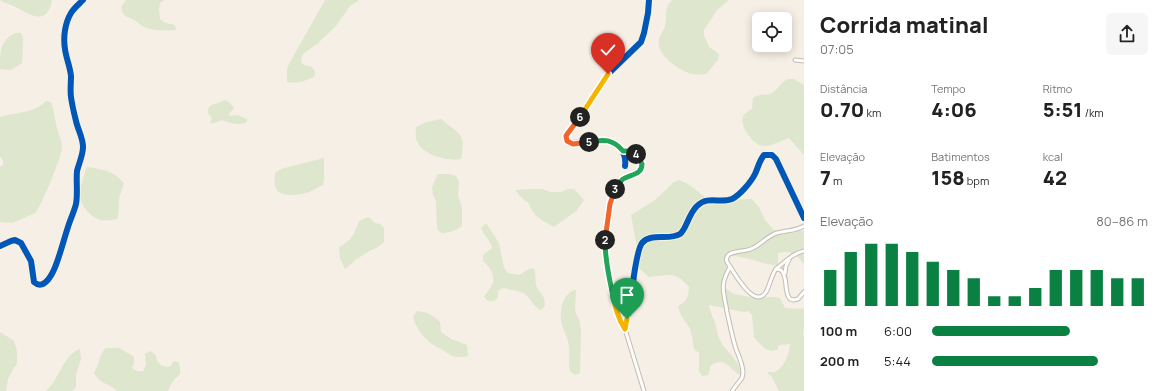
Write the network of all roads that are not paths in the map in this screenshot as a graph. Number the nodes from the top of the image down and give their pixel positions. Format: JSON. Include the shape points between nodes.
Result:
{"nodes":[{"id":1,"x":83,"y":0,"type":"edge"},
{"id":2,"x":649,"y":0,"type":"edge"},
{"id":3,"x":795,"y":60,"type":"dead end"},
{"id":4,"x":804,"y":61,"type":"edge"},
{"id":5,"x":623,"y":151,"type":"junction"},
{"id":6,"x":625,"y":166,"type":"dead end"},
{"id":7,"x":804,"y":218,"type":"edge"},
{"id":8,"x":804,"y":226,"type":"edge"},
{"id":9,"x":0,"y":246,"type":"edge"},
{"id":10,"x":804,"y":251,"type":"edge"},
{"id":11,"x":790,"y":257,"type":"junction"},
{"id":12,"x":730,"y":267,"type":"junction"},
{"id":13,"x":776,"y":269,"type":"junction"},
{"id":14,"x":785,"y":275,"type":"junction"},
{"id":15,"x":804,"y":292,"type":"edge"},
{"id":16,"x":625,"y":329,"type":"junction"},
{"id":17,"x":644,"y":391,"type":"edge"},
{"id":18,"x":732,"y":391,"type":"edge"}],
"edges":[{"from":1,"to":9,"type":"street","via":[[71,12],[64,32],[64,47],[71,77],[71,97],[83,153],[77,172],[76,206],[62,249],[55,267],[47,280],[40,285],[34,282],[31,261],[21,243],[15,240]]},
{"from":2,"to":5,"type":"street","via":[[641,42],[608,74],[566,136],[567,141],[573,144],[606,140]]},
{"from":3,"to":4,"type":"street"},
{"from":5,"to":6,"type":"street"},
{"from":5,"to":16,"type":"street","via":[[634,152],[642,166],[640,171],[624,179],[613,193],[605,253],[616,312]]},
{"from":7,"to":16,"type":"street","via":[[776,159],[764,156],[760,159],[755,174],[736,196],[731,199],[701,202],[678,235],[653,238],[641,244]]},
{"from":8,"to":12,"type":"street","via":[[775,234],[747,251],[729,254],[726,259]]},
{"from":10,"to":11,"type":"street"},
{"from":11,"to":13,"type":"street"},
{"from":11,"to":14,"type":"street"},
{"from":12,"to":13,"type":"street","via":[[747,291],[757,297],[766,292]]},
{"from":12,"to":18,"type":"street","via":[[725,276],[723,294],[730,330],[743,373]]},
{"from":13,"to":14,"type":"street"},
{"from":14,"to":15,"type":"street","via":[[786,293],[790,299],[798,299]]},
{"from":16,"to":17,"type":"street"}]}
